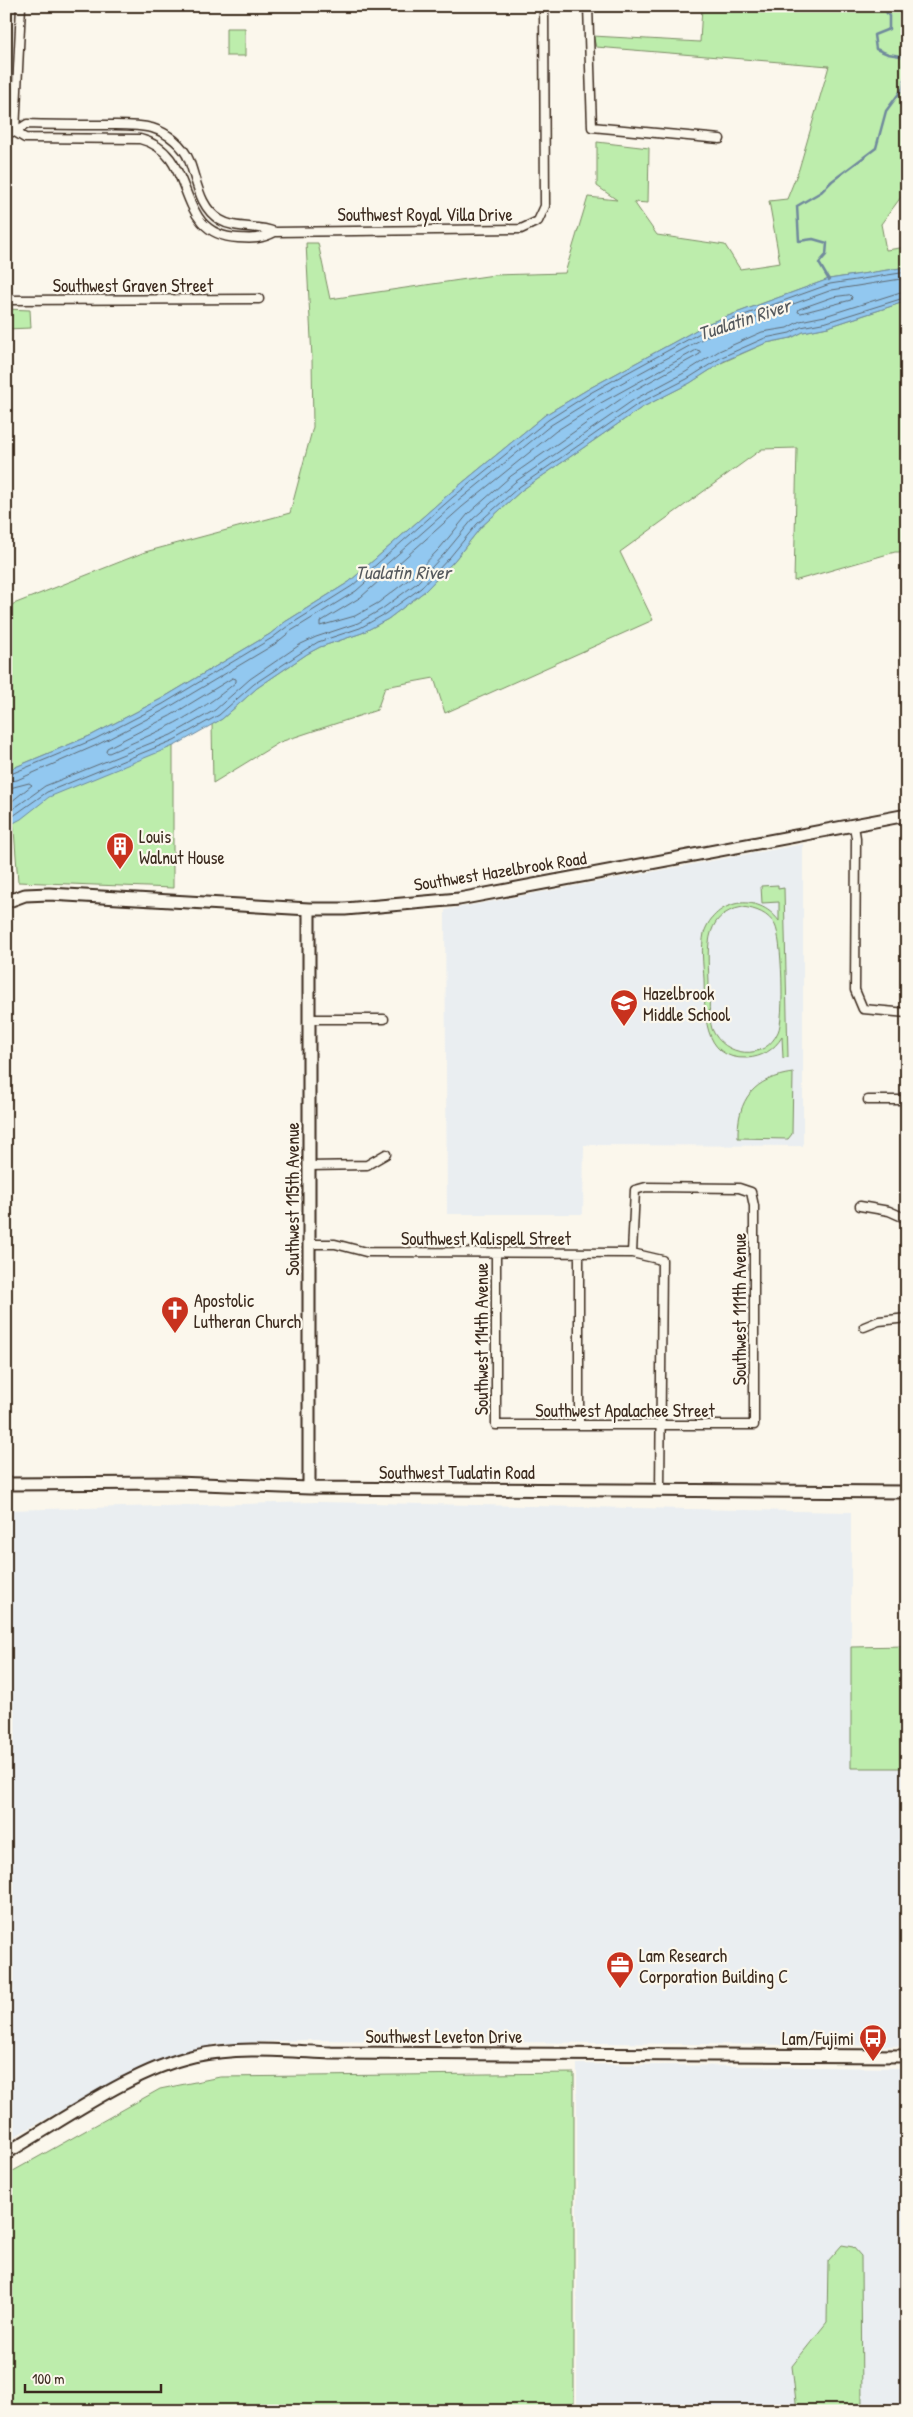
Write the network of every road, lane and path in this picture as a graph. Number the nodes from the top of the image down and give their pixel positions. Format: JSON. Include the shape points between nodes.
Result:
{"nodes":[{"id":1,"x":21,"y":6,"type":"edge"},
{"id":2,"x":544,"y":6,"type":"edge"},
{"id":3,"x":588,"y":6,"type":"edge"},
{"id":4,"x":6,"y":132,"type":"edge"},
{"id":5,"x":15,"y":132,"type":"junction"},
{"id":6,"x":720,"y":139,"type":"dead end"},
{"id":7,"x":275,"y":232,"type":"junction"},
{"id":8,"x":259,"y":299,"type":"dead end"},
{"id":9,"x":6,"y":300,"type":"edge"},
{"id":10,"x":907,"y":815,"type":"edge"},
{"id":11,"x":854,"y":826,"type":"junction"},
{"id":12,"x":6,"y":902,"type":"edge"},
{"id":13,"x":309,"y":909,"type":"junction"},
{"id":14,"x":907,"y":1013,"type":"edge"},
{"id":15,"x":309,"y":1019,"type":"junction"},
{"id":16,"x":384,"y":1019,"type":"dead end"},
{"id":17,"x":868,"y":1100,"type":"dead end"},
{"id":18,"x":907,"y":1100,"type":"edge"},
{"id":19,"x":386,"y":1154,"type":"dead end"},
{"id":20,"x":309,"y":1166,"type":"junction"},
{"id":21,"x":860,"y":1206,"type":"dead end"},
{"id":22,"x":907,"y":1219,"type":"edge"},
{"id":23,"x":310,"y":1244,"type":"junction"},
{"id":24,"x":632,"y":1253,"type":"junction"},
{"id":25,"x":496,"y":1254,"type":"junction"},
{"id":26,"x":579,"y":1254,"type":"junction"},
{"id":27,"x":907,"y":1318,"type":"edge"},
{"id":28,"x":864,"y":1327,"type":"dead end"},
{"id":29,"x":496,"y":1425,"type":"joint"},
{"id":30,"x":579,"y":1425,"type":"junction"},
{"id":31,"x":661,"y":1426,"type":"junction"},
{"id":32,"x":754,"y":1426,"type":"joint"},
{"id":33,"x":6,"y":1484,"type":"edge"},
{"id":34,"x":309,"y":1488,"type":"junction"},
{"id":35,"x":660,"y":1491,"type":"junction"},
{"id":36,"x":907,"y":1492,"type":"edge"},
{"id":37,"x":907,"y":2056,"type":"edge"},
{"id":38,"x":6,"y":2154,"type":"edge"}],
"edges":[{"from":1,"to":5,"type":"street"},
{"from":2,"to":7,"type":"street","name":"Southwest Royal Villa Drive","via":[[545,206],[538,221],[521,229]]},
{"from":3,"to":6,"type":"street","via":[[592,127]]},
{"from":4,"to":5,"type":"street","name":"Southwest Royal Villa Drive"},
{"from":5,"to":7,"type":"street","name":"Southwest Royal Villa Drive","via":[[26,138],[140,139],[152,142],[170,156],[192,207],[206,225],[235,238],[264,238]]},
{"from":5,"to":7,"type":"street","name":"Southwest Royal Villa Drive","via":[[27,124],[132,125],[154,129],[164,133],[182,149],[203,200],[214,216],[230,224],[262,226]]},
{"from":8,"to":9,"type":"street","name":"Southwest Graven Street"},
{"from":10,"to":11,"type":"street","name":"Southwest Hazelbrook Road"},
{"from":11,"to":13,"type":"street","name":"Southwest Hazelbrook Road","via":[[459,899]]},
{"from":11,"to":14,"type":"street","via":[[855,990],[863,1009]]},
{"from":12,"to":13,"type":"street","name":"Southwest Hazelbrook Road","via":[[25,895],[49,894]]},
{"from":13,"to":15,"type":"street","name":"Southwest 115th Avenue"},
{"from":15,"to":16,"type":"street"},
{"from":15,"to":20,"type":"street","name":"Southwest 115th Avenue"},
{"from":17,"to":18,"type":"street"},
{"from":19,"to":20,"type":"street","via":[[367,1165]]},
{"from":20,"to":23,"type":"street","name":"Southwest 115th Avenue"},
{"from":21,"to":22,"type":"street","via":[[889,1211]]},
{"from":23,"to":25,"type":"street","name":"Southwest Kalispell Street","via":[[335,1244],[366,1252]]},
{"from":23,"to":34,"type":"street","name":"Southwest 115th Avenue"},
{"from":24,"to":26,"type":"street","name":"Southwest Kalispell Street"},
{"from":24,"to":31,"type":"street","name":"Southwest Kalispell Street","via":[[662,1260]]},
{"from":24,"to":32,"type":"street","name":"Southwest 111th Avenue","via":[[635,1190],[646,1187],[739,1188],[751,1192],[754,1206]]},
{"from":25,"to":26,"type":"street","name":"Southwest Kalispell Street"},
{"from":25,"to":29,"type":"street","name":"Southwest 114th Avenue"},
{"from":26,"to":30,"type":"street"},
{"from":27,"to":28,"type":"street","via":[[879,1321]]},
{"from":29,"to":30,"type":"street","name":"Southwest Apalachee Street"},
{"from":30,"to":31,"type":"street","name":"Southwest Apalachee Street"},
{"from":31,"to":32,"type":"street","name":"Southwest Apalachee Street"},
{"from":31,"to":35,"type":"street"},
{"from":33,"to":34,"type":"street","name":"Southwest Tualatin Road","via":[[176,1482]]},
{"from":34,"to":35,"type":"street","name":"Southwest Tualatin Road"},
{"from":35,"to":36,"type":"street","name":"Southwest Tualatin Road"},
{"from":37,"to":38,"type":"street","name":"Southwest Leveton Drive","via":[[219,2052],[183,2059],[146,2072]]}]}
